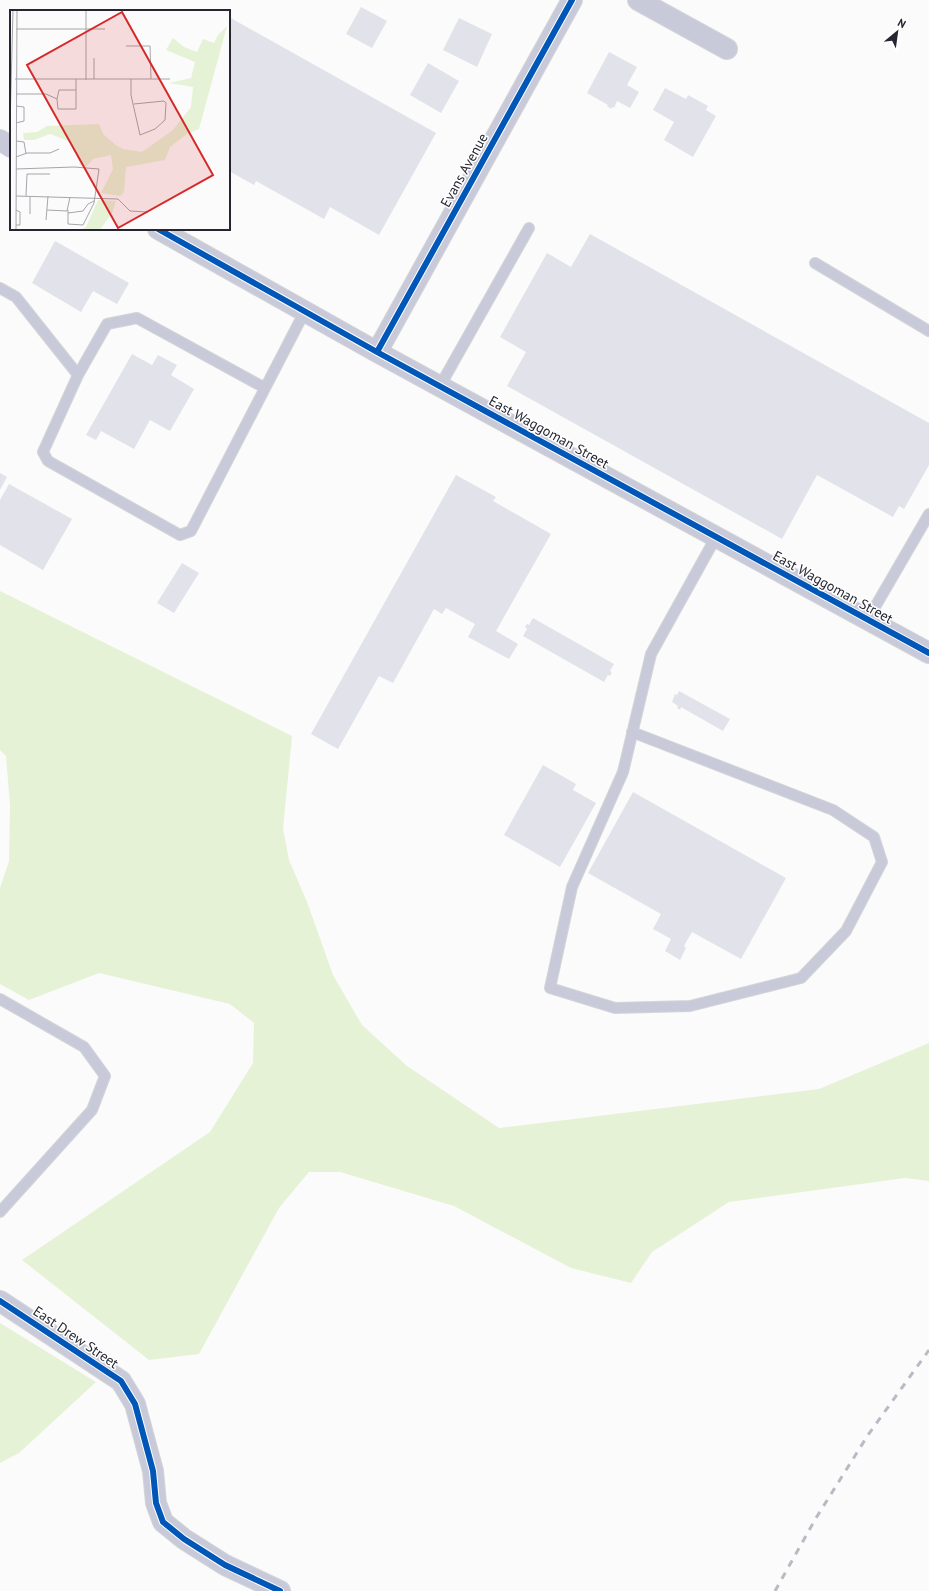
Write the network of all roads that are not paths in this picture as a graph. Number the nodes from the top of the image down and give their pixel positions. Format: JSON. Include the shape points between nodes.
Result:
{"nodes":[{"id":1,"x":572,"y":0,"type":"edge"},
{"id":2,"x":638,"y":0,"type":"edge"},
{"id":3,"x":727,"y":49,"type":"dead end"},
{"id":4,"x":0,"y":140,"type":"edge"},
{"id":5,"x":10,"y":146,"type":"edge"},
{"id":6,"x":529,"y":228,"type":"dead end"},
{"id":7,"x":160,"y":230,"type":"edge"},
{"id":8,"x":815,"y":263,"type":"dead end"},
{"id":9,"x":0,"y":288,"type":"edge"},
{"id":10,"x":305,"y":311,"type":"junction"},
{"id":11,"x":929,"y":331,"type":"edge"},
{"id":12,"x":377,"y":352,"type":"junction"},
{"id":13,"x":78,"y":375,"type":"junction"},
{"id":14,"x":440,"y":386,"type":"junction"},
{"id":15,"x":265,"y":388,"type":"junction"},
{"id":16,"x":929,"y":514,"type":"edge"},
{"id":17,"x":716,"y":537,"type":"junction"},
{"id":18,"x":868,"y":619,"type":"junction"},
{"id":19,"x":929,"y":653,"type":"edge"},
{"id":20,"x":632,"y":732,"type":"junction"},
{"id":21,"x":0,"y":999,"type":"edge"},
{"id":22,"x":0,"y":1212,"type":"edge"},
{"id":23,"x":0,"y":1301,"type":"edge"},
{"id":24,"x":280,"y":1591,"type":"edge"}],
"edges":[{"from":1,"to":12,"type":"street","name":"Evans Avenue"},
{"from":2,"to":3,"type":"street"},
{"from":4,"to":5,"type":"street"},
{"from":6,"to":14,"type":"lane"},
{"from":7,"to":10,"type":"street","name":"East Waggoman Street"},
{"from":8,"to":11,"type":"lane"},
{"from":9,"to":13,"type":"lane","via":[[16,297]]},
{"from":10,"to":12,"type":"street","name":"East Waggoman Street"},
{"from":10,"to":15,"type":"lane"},
{"from":12,"to":14,"type":"street","name":"East Waggoman Street"},
{"from":13,"to":15,"type":"lane","via":[[107,324],[137,318]]},
{"from":13,"to":15,"type":"lane","via":[[42,452],[48,461],[180,535],[191,531]]},
{"from":14,"to":17,"type":"street","name":"East Waggoman Street"},
{"from":16,"to":18,"type":"lane"},
{"from":17,"to":18,"type":"street","name":"East Waggoman Street"},
{"from":17,"to":20,"type":"lane","via":[[650,654]]},
{"from":18,"to":19,"type":"street","name":"East Waggoman Street"},
{"from":20,"to":20,"type":"lane","via":[[623,772],[572,887],[550,988],[615,1008],[690,1006],[801,978],[846,931],[882,862],[874,838],[833,810]]},
{"from":21,"to":22,"type":"lane","via":[[84,1048],[105,1076],[92,1110]]},
{"from":23,"to":24,"type":"street","name":"East Drew Street","via":[[121,1381],[135,1404],[153,1471],[156,1503],[164,1522],[184,1540],[225,1565]]}]}
